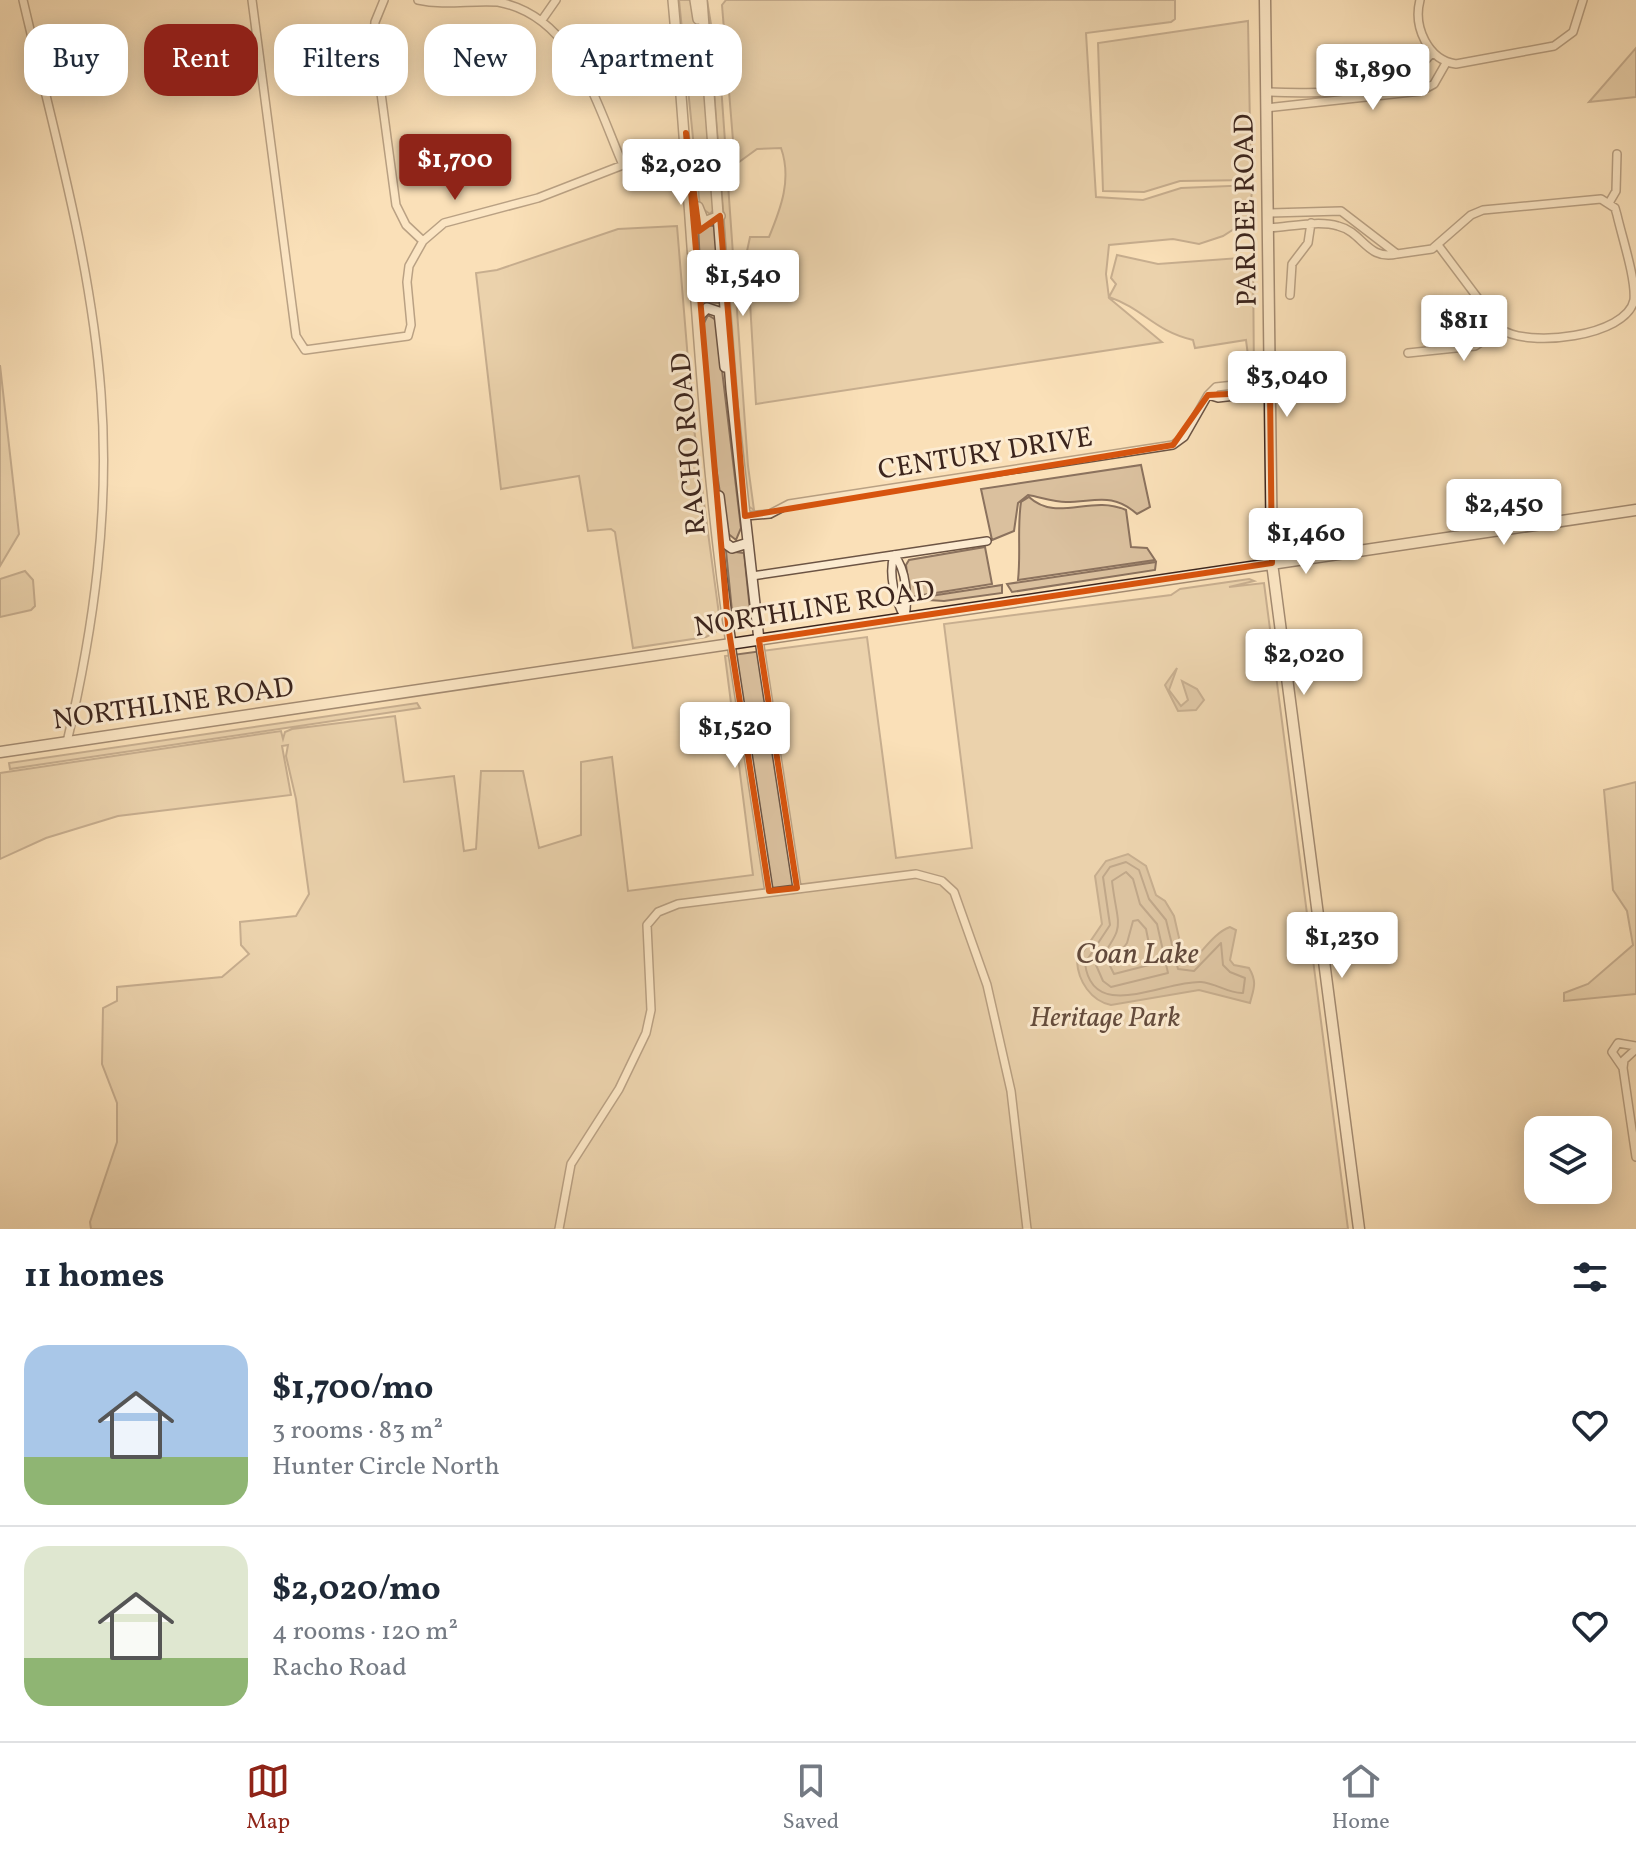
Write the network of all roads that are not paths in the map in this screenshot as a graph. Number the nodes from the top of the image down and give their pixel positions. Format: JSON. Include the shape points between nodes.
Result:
{"nodes":[{"id":1,"x":23,"y":0,"type":"edge"},
{"id":2,"x":252,"y":0,"type":"edge"},
{"id":3,"x":384,"y":0,"type":"edge"},
{"id":4,"x":418,"y":0,"type":"edge"},
{"id":5,"x":556,"y":0,"type":"edge"},
{"id":6,"x":673,"y":0,"type":"edge"},
{"id":7,"x":695,"y":0,"type":"edge"},
{"id":8,"x":702,"y":0,"type":"edge"},
{"id":9,"x":1265,"y":0,"type":"edge"},
{"id":10,"x":1420,"y":0,"type":"edge"},
{"id":11,"x":1583,"y":0,"type":"edge"},
{"id":12,"x":542,"y":20,"type":"junction"},
{"id":13,"x":700,"y":24,"type":"edge"},
{"id":14,"x":704,"y":24,"type":"edge"},
{"id":15,"x":1432,"y":53,"type":"junction"},
{"id":16,"x":1446,"y":63,"type":"junction"},
{"id":17,"x":1266,"y":92,"type":"junction"},
{"id":18,"x":711,"y":96,"type":"edge"},
{"id":19,"x":1266,"y":108,"type":"junction"},
{"id":20,"x":686,"y":133,"type":"junction"},
{"id":21,"x":1617,"y":154,"type":"dead end"},
{"id":22,"x":688,"y":156,"type":"junction"},
{"id":23,"x":623,"y":165,"type":"junction"},
{"id":24,"x":1609,"y":203,"type":"junction"},
{"id":25,"x":1310,"y":212,"type":"junction"},
{"id":26,"x":1268,"y":213,"type":"junction"},
{"id":27,"x":720,"y":216,"type":"junction"},
{"id":28,"x":1356,"y":220,"type":"junction"},
{"id":29,"x":1311,"y":226,"type":"junction"},
{"id":30,"x":1268,"y":228,"type":"junction"},
{"id":31,"x":1349,"y":231,"type":"junction"},
{"id":32,"x":423,"y":241,"type":"junction"},
{"id":33,"x":1438,"y":245,"type":"junction"},
{"id":34,"x":1397,"y":254,"type":"junction"},
{"id":35,"x":1290,"y":295,"type":"dead end"},
{"id":36,"x":699,"y":316,"type":"junction"},
{"id":37,"x":1501,"y":329,"type":"junction"},
{"id":38,"x":1408,"y":353,"type":"dead end"},
{"id":39,"x":1270,"y":387,"type":"junction"},
{"id":40,"x":731,"y":389,"type":"junction"},
{"id":41,"x":709,"y":454,"type":"junction"},
{"id":42,"x":1636,"y":510,"type":"edge"},
{"id":43,"x":745,"y":516,"type":"junction"},
{"id":44,"x":987,"y":541,"type":"dead end"},
{"id":45,"x":748,"y":543,"type":"junction"},
{"id":46,"x":894,"y":555,"type":"junction"},
{"id":47,"x":1272,"y":563,"type":"junction"},
{"id":48,"x":752,"y":576,"type":"junction"},
{"id":49,"x":905,"y":618,"type":"junction"},
{"id":50,"x":759,"y":640,"type":"junction"},
{"id":51,"x":731,"y":644,"type":"junction"},
{"id":52,"x":772,"y":727,"type":"junction"},
{"id":53,"x":744,"y":731,"type":"junction"},
{"id":54,"x":67,"y":742,"type":"junction"},
{"id":55,"x":0,"y":752,"type":"edge"},
{"id":56,"x":797,"y":888,"type":"junction"},
{"id":57,"x":769,"y":891,"type":"junction"},
{"id":58,"x":1636,"y":1047,"type":"edge"},
{"id":59,"x":1623,"y":1068,"type":"junction"},
{"id":60,"x":1636,"y":1157,"type":"edge"},
{"id":61,"x":559,"y":1229,"type":"edge"},
{"id":62,"x":1027,"y":1229,"type":"edge"},
{"id":63,"x":1359,"y":1229,"type":"edge"}],
"edges":[{"from":1,"to":54,"type":"street","via":[[84,270],[102,406],[98,573]]},
{"from":2,"to":32,"type":"street","via":[[300,347],[408,336],[407,282]]},
{"from":3,"to":32,"type":"street","via":[[374,41],[394,198],[401,218]]},
{"from":4,"to":12,"type":"street","via":[[499,2]]},
{"from":5,"to":12,"type":"street"},
{"from":6,"to":20,"type":"street","name":"RACHO ROAD"},
{"from":7,"to":13,"type":"street"},
{"from":8,"to":14,"type":"street","name":"RACHO ROAD"},
{"from":9,"to":17,"type":"main road","name":"PARDEE ROAD"},
{"from":10,"to":15,"type":"street","via":[[1419,22]]},
{"from":11,"to":16,"type":"street","via":[[1573,32],[1554,46]]},
{"from":12,"to":23,"type":"street","via":[[574,56]]},
{"from":15,"to":16,"type":"street"},
{"from":15,"to":17,"type":"street","via":[[1414,71],[1375,86]]},
{"from":16,"to":19,"type":"street","via":[[1434,84],[1421,91]]},
{"from":17,"to":19,"type":"main road","name":"PARDEE ROAD"},
{"from":18,"to":27,"type":"street","name":"RACHO ROAD"},
{"from":19,"to":26,"type":"main road","name":"PARDEE ROAD"},
{"from":20,"to":22,"type":"street","name":"RACHO ROAD"},
{"from":20,"to":27,"type":"street","via":[[698,216],[709,222]]},
{"from":21,"to":24,"type":"street","via":[[1616,191]]},
{"from":22,"to":23,"type":"street"},
{"from":22,"to":36,"type":"street","name":"RACHO ROAD"},
{"from":23,"to":32,"type":"street","via":[[538,198],[444,223]]},
{"from":24,"to":33,"type":"street","via":[[1594,198],[1483,210]]},
{"from":24,"to":37,"type":"street","via":[[1617,215],[1634,294],[1625,318],[1582,334],[1520,337]]},
{"from":25,"to":26,"type":"street"},
{"from":25,"to":28,"type":"street","via":[[1341,211]]},
{"from":25,"to":29,"type":"street"},
{"from":26,"to":30,"type":"main road","name":"PARDEE ROAD"},
{"from":27,"to":40,"type":"street","name":"RACHO ROAD"},
{"from":28,"to":31,"type":"street"},
{"from":28,"to":34,"type":"street"},
{"from":29,"to":30,"type":"street"},
{"from":29,"to":31,"type":"street","via":[[1336,225]]},
{"from":29,"to":35,"type":"street","via":[[1308,243],[1292,264]]},
{"from":30,"to":39,"type":"main road","name":"PARDEE ROAD"},
{"from":31,"to":34,"type":"street","via":[[1372,252]]},
{"from":33,"to":34,"type":"street"},
{"from":33,"to":37,"type":"street"},
{"from":36,"to":40,"type":"street","via":[[707,308],[719,312]]},
{"from":36,"to":41,"type":"street","name":"RACHO ROAD"},
{"from":37,"to":38,"type":"street","via":[[1475,346]]},
{"from":39,"to":43,"type":"street","name":"CENTURY DRIVE","via":[[1218,398],[1208,395],[1184,437],[1173,445],[789,504],[770,514]]},
{"from":39,"to":47,"type":"main road","name":"PARDEE ROAD"},
{"from":40,"to":43,"type":"street","name":"RACHO ROAD"},
{"from":41,"to":45,"type":"street","via":[[725,543],[732,548]]},
{"from":41,"to":51,"type":"street","name":"RACHO ROAD"},
{"from":42,"to":47,"type":"main road","name":"NORTHLINE ROAD"},
{"from":43,"to":45,"type":"street","name":"RACHO ROAD"},
{"from":44,"to":46,"type":"street"},
{"from":45,"to":48,"type":"street","name":"RACHO ROAD"},
{"from":46,"to":48,"type":"street"},
{"from":46,"to":49,"type":"street","via":[[901,564]]},
{"from":47,"to":49,"type":"main road","name":"NORTHLINE ROAD"},
{"from":47,"to":63,"type":"main road","name":"PARDEE ROAD"},
{"from":48,"to":50,"type":"street","name":"RACHO ROAD"},
{"from":49,"to":50,"type":"main road","name":"NORTHLINE ROAD"},
{"from":50,"to":51,"type":"main road","name":"NORTHLINE ROAD"},
{"from":50,"to":52,"type":"street"},
{"from":51,"to":53,"type":"street"},
{"from":51,"to":54,"type":"main road","name":"NORTHLINE ROAD"},
{"from":52,"to":53,"type":"street"},
{"from":52,"to":56,"type":"street"},
{"from":53,"to":57,"type":"street"},
{"from":54,"to":55,"type":"main road","name":"NORTHLINE ROAD"},
{"from":56,"to":57,"type":"street"},
{"from":56,"to":62,"type":"street","via":[[916,874],[942,881],[954,892],[987,985],[1011,1091]]},
{"from":57,"to":61,"type":"street","via":[[678,904],[658,912],[647,925],[652,1001],[646,1033],[619,1089],[571,1164]]},
{"from":58,"to":59,"type":"street"},
{"from":58,"to":59,"type":"street","via":[[1618,1043],[1612,1052]]},
{"from":59,"to":60,"type":"street"}]}
